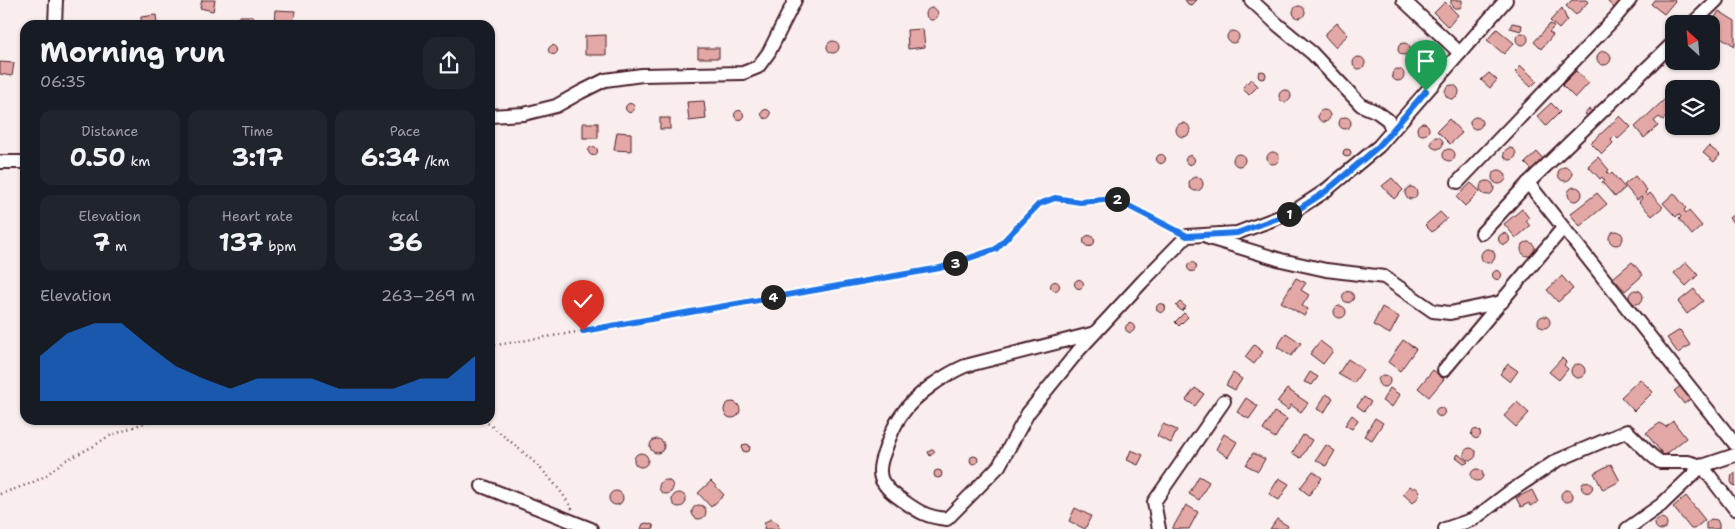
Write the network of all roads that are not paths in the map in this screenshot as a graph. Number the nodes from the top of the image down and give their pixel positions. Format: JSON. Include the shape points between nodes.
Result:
{"nodes":[{"id":1,"x":56,"y":0,"type":"edge"},
{"id":2,"x":795,"y":0,"type":"edge"},
{"id":3,"x":1251,"y":0,"type":"edge"},
{"id":4,"x":1403,"y":0,"type":"edge"},
{"id":5,"x":1506,"y":0,"type":"edge"},
{"id":6,"x":1630,"y":0,"type":"edge"},
{"id":7,"x":1717,"y":0,"type":"edge"},
{"id":8,"x":1701,"y":15,"type":"edge"},
{"id":9,"x":55,"y":20,"type":"edge"},
{"id":10,"x":1665,"y":51,"type":"edge"},
{"id":11,"x":1460,"y":52,"type":"junction"},
{"id":12,"x":495,"y":116,"type":"edge"},
{"id":13,"x":1392,"y":130,"type":"junction"},
{"id":14,"x":0,"y":162,"type":"edge"},
{"id":15,"x":20,"y":162,"type":"edge"},
{"id":16,"x":1458,"y":182,"type":"dead end"},
{"id":17,"x":1528,"y":183,"type":"junction"},
{"id":18,"x":1563,"y":228,"type":"junction"},
{"id":19,"x":1482,"y":233,"type":"dead end"},
{"id":20,"x":1202,"y":236,"type":"junction"},
{"id":21,"x":1502,"y":302,"type":"junction"},
{"id":22,"x":1095,"y":333,"type":"junction"},
{"id":23,"x":1444,"y":370,"type":"dead end"},
{"id":24,"x":1224,"y":402,"type":"dead end"},
{"id":25,"x":1735,"y":444,"type":"edge"},
{"id":26,"x":1735,"y":454,"type":"edge"},
{"id":27,"x":1702,"y":466,"type":"junction"},
{"id":28,"x":482,"y":486,"type":"dead end"},
{"id":29,"x":1735,"y":509,"type":"edge"},
{"id":30,"x":585,"y":526,"type":"edge"},
{"id":31,"x":1159,"y":529,"type":"edge"},
{"id":32,"x":1445,"y":529,"type":"edge"},
{"id":33,"x":1627,"y":529,"type":"edge"}],
"edges":[{"from":1,"to":9,"type":"street"},
{"from":2,"to":12,"type":"street","via":[[769,52],[758,67],[743,73],[642,75],[605,80],[556,106],[524,114]]},
{"from":3,"to":13,"type":"street","via":[[1312,53],[1361,105],[1388,120]]},
{"from":4,"to":11,"type":"street"},
{"from":5,"to":11,"type":"street"},
{"from":6,"to":16,"type":"street"},
{"from":7,"to":8,"type":"street"},
{"from":10,"to":17,"type":"street"},
{"from":11,"to":13,"type":"street"},
{"from":13,"to":20,"type":"street","via":[[1353,170],[1294,212],[1237,233]]},
{"from":14,"to":15,"type":"street"},
{"from":17,"to":18,"type":"street"},
{"from":17,"to":19,"type":"street"},
{"from":18,"to":21,"type":"street"},
{"from":18,"to":25,"type":"street"},
{"from":20,"to":21,"type":"street","via":[[1281,260],[1326,270],[1384,277],[1433,311],[1450,313]]},
{"from":20,"to":22,"type":"street","via":[[1187,236]]},
{"from":21,"to":23,"type":"street"},
{"from":22,"to":22,"type":"street","via":[[1028,413],[999,466],[947,519],[931,518],[915,510],[884,484],[879,471],[882,458],[902,413],[949,373],[965,366]]},
{"from":24,"to":31,"type":"street","via":[[1154,502]]},
{"from":26,"to":27,"type":"street"},
{"from":27,"to":29,"type":"street"},
{"from":27,"to":32,"type":"street","via":[[1688,462],[1660,462],[1627,431],[1556,461],[1474,519]]},
{"from":27,"to":33,"type":"street","via":[[1661,505]]},
{"from":28,"to":30,"type":"street"}]}
